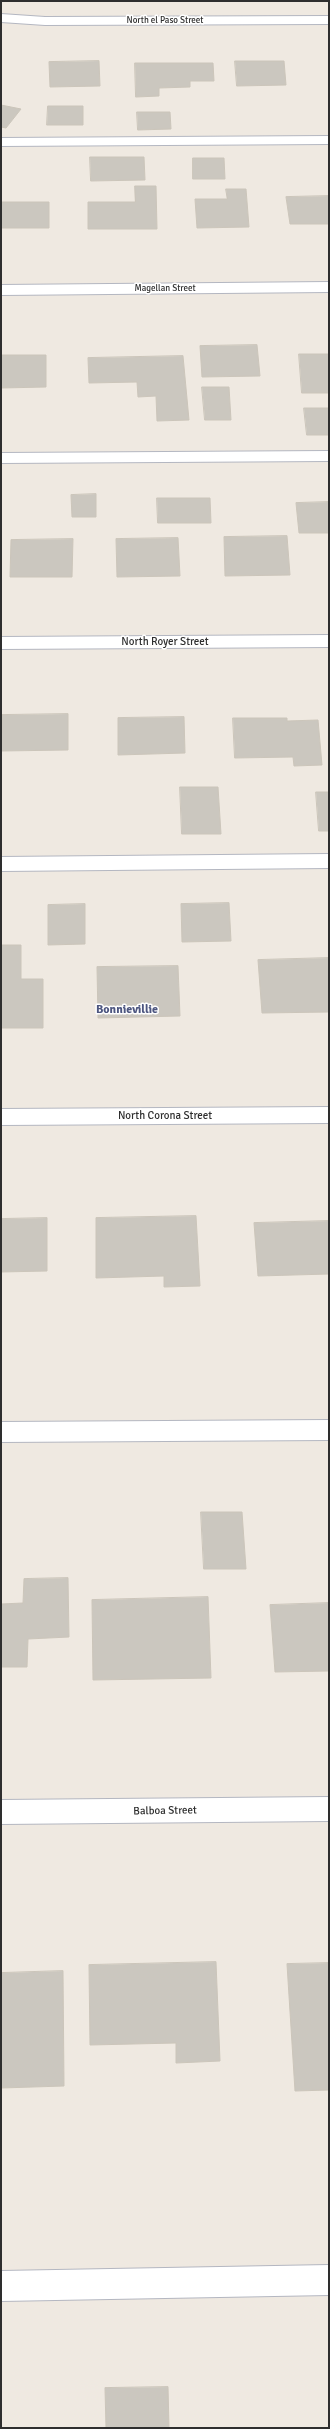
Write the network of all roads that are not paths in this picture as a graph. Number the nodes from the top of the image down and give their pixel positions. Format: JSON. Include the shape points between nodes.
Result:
{"nodes":[{"id":1,"x":1,"y":18,"type":"edge"},
{"id":2,"x":329,"y":20,"type":"edge"},
{"id":3,"x":329,"y":140,"type":"edge"},
{"id":4,"x":1,"y":142,"type":"edge"},
{"id":5,"x":329,"y":287,"type":"edge"},
{"id":6,"x":1,"y":290,"type":"edge"},
{"id":7,"x":329,"y":456,"type":"edge"},
{"id":8,"x":1,"y":458,"type":"edge"},
{"id":9,"x":329,"y":641,"type":"edge"},
{"id":10,"x":1,"y":643,"type":"edge"},
{"id":11,"x":329,"y":861,"type":"edge"},
{"id":12,"x":1,"y":864,"type":"edge"},
{"id":13,"x":329,"y":1115,"type":"edge"},
{"id":14,"x":1,"y":1117,"type":"edge"},
{"id":15,"x":329,"y":1430,"type":"edge"},
{"id":16,"x":1,"y":1432,"type":"edge"},
{"id":17,"x":329,"y":1809,"type":"edge"},
{"id":18,"x":1,"y":1812,"type":"edge"},
{"id":19,"x":329,"y":2280,"type":"edge"},
{"id":20,"x":1,"y":2286,"type":"edge"}],
"edges":[{"from":1,"to":2,"type":"street","name":"North el Paso Street","via":[[45,21]]},
{"from":3,"to":4,"type":"street"},
{"from":5,"to":6,"type":"street","name":"Magellan Street"},
{"from":7,"to":8,"type":"street"},
{"from":9,"to":10,"type":"street","name":"North Royer Street"},
{"from":11,"to":12,"type":"street"},
{"from":13,"to":14,"type":"street","name":"North Corona Street"},
{"from":15,"to":16,"type":"street"},
{"from":17,"to":18,"type":"street","name":"Balboa Street"},
{"from":19,"to":20,"type":"street"}]}
